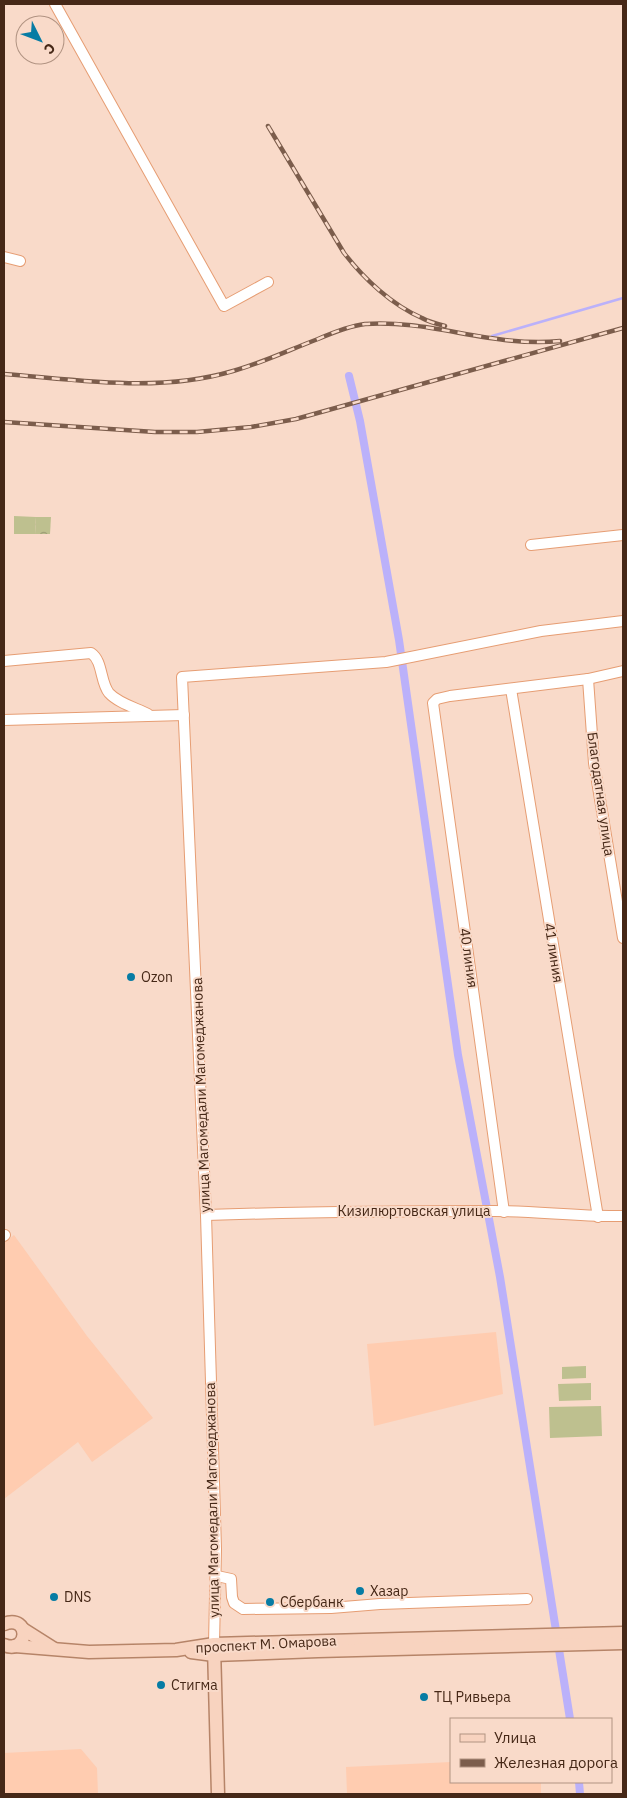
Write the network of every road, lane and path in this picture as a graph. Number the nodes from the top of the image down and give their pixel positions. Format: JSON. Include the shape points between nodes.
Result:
{"nodes":[{"id":1,"x":55,"y":4,"type":"edge"},
{"id":2,"x":4,"y":258,"type":"edge"},
{"id":3,"x":20,"y":261,"type":"dead end"},
{"id":4,"x":268,"y":282,"type":"dead end"},
{"id":5,"x":623,"y":535,"type":"edge"},
{"id":6,"x":531,"y":545,"type":"dead end"},
{"id":7,"x":623,"y":621,"type":"edge"},
{"id":8,"x":4,"y":661,"type":"edge"},
{"id":9,"x":623,"y":671,"type":"edge"},
{"id":10,"x":588,"y":678,"type":"junction"},
{"id":11,"x":511,"y":689,"type":"junction"},
{"id":12,"x":184,"y":715,"type":"junction"},
{"id":13,"x":151,"y":716,"type":"junction"},
{"id":14,"x":4,"y":720,"type":"edge"},
{"id":15,"x":623,"y":938,"type":"edge"},
{"id":16,"x":500,"y":1212,"type":"junction"},
{"id":17,"x":206,"y":1215,"type":"junction"},
{"id":18,"x":623,"y":1216,"type":"edge"},
{"id":19,"x":598,"y":1217,"type":"junction"},
{"id":20,"x":217,"y":1576,"type":"junction"},
{"id":21,"x":527,"y":1599,"type":"dead end"},
{"id":22,"x":6,"y":1620,"type":"edge"},
{"id":23,"x":23,"y":1629,"type":"junction"},
{"id":24,"x":623,"y":1633,"type":"edge"},
{"id":25,"x":564,"y":1640,"type":"junction"},
{"id":26,"x":623,"y":1643,"type":"edge"},
{"id":27,"x":8,"y":1647,"type":"edge"},
{"id":28,"x":56,"y":1649,"type":"junction"},
{"id":29,"x":214,"y":1650,"type":"junction"},
{"id":30,"x":218,"y":1794,"type":"edge"}],
"edges":[{"from":1,"to":4,"type":"street","via":[[224,306]]},
{"from":2,"to":3,"type":"street"},
{"from":5,"to":6,"type":"street"},
{"from":7,"to":12,"type":"street","name":"улица Магомедали Магомеджановa","via":[[541,632],[386,662],[182,677]]},
{"from":8,"to":13,"type":"street","via":[[91,653],[109,692]]},
{"from":9,"to":10,"type":"street"},
{"from":10,"to":11,"type":"street"},
{"from":10,"to":15,"type":"street","name":"Благодатная улица","via":[[594,764]]},
{"from":11,"to":16,"type":"street","name":"40 линия","via":[[437,699],[433,703]]},
{"from":11,"to":19,"type":"street","name":"41 линия"},
{"from":12,"to":13,"type":"street"},
{"from":12,"to":17,"type":"street","name":"улица Магомедали Магомеджановa"},
{"from":13,"to":14,"type":"street"},
{"from":16,"to":17,"type":"street","name":"Кизилюртовская улица","via":[[317,1211]]},
{"from":16,"to":19,"type":"street","name":"Кизилюртовская улица"},
{"from":17,"to":20,"type":"street","name":"улица Магомедали Магомеджановa"},
{"from":18,"to":19,"type":"street","name":"Кизилюртовская улица"},
{"from":20,"to":21,"type":"street","via":[[231,1579],[234,1604],[243,1609]]},
{"from":20,"to":29,"type":"street","name":"улица Магомедали Магомеджановa"},
{"from":22,"to":23,"type":"main road","via":[[18,1623]]},
{"from":23,"to":27,"type":"main road","via":[[21,1642]]},
{"from":23,"to":28,"type":"main road"},
{"from":24,"to":25,"type":"main road","name":"проспект М. Омарова"},
{"from":25,"to":26,"type":"main road","name":"проспект М. Омарова"},
{"from":25,"to":29,"type":"main road","name":"проспект М. Омарова"},
{"from":27,"to":28,"type":"main road","name":"проспект М. Омарова"},
{"from":28,"to":29,"type":"main road","name":"проспект М. Омарова","via":[[78,1652]]},
{"from":29,"to":30,"type":"main road"}]}
